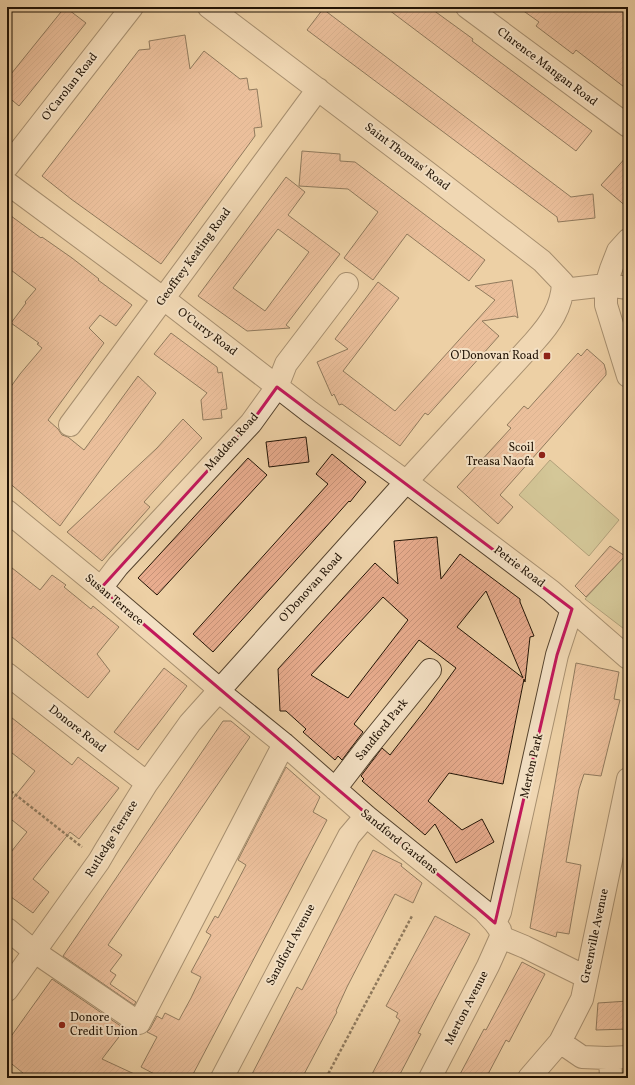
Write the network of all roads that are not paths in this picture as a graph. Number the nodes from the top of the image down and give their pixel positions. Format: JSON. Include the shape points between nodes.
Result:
{"nodes":[{"id":1,"x":132,"y":7,"type":"edge"},
{"id":2,"x":209,"y":7,"type":"edge"},
{"id":3,"x":467,"y":7,"type":"edge"},
{"id":4,"x":318,"y":89,"type":"junction"},
{"id":5,"x":628,"y":126,"type":"edge"},
{"id":6,"x":7,"y":167,"type":"edge"},
{"id":7,"x":7,"y":183,"type":"edge"},
{"id":8,"x":628,"y":240,"type":"edge"},
{"id":9,"x":347,"y":284,"type":"dead end"},
{"id":10,"x":606,"y":285,"type":"junction"},
{"id":11,"x":628,"y":288,"type":"edge"},
{"id":12,"x":563,"y":290,"type":"junction"},
{"id":13,"x":164,"y":299,"type":"junction"},
{"id":14,"x":628,"y":376,"type":"edge"},
{"id":15,"x":277,"y":387,"type":"junction"},
{"id":16,"x":70,"y":425,"type":"dead end"},
{"id":17,"x":406,"y":482,"type":"junction"},
{"id":18,"x":7,"y":511,"type":"edge"},
{"id":19,"x":101,"y":588,"type":"junction"},
{"id":20,"x":572,"y":609,"type":"junction"},
{"id":21,"x":628,"y":658,"type":"edge"},
{"id":22,"x":430,"y":670,"type":"dead end"},
{"id":23,"x":7,"y":674,"type":"edge"},
{"id":24,"x":218,"y":690,"type":"junction"},
{"id":25,"x":284,"y":744,"type":"junction"},
{"id":26,"x":628,"y":779,"type":"edge"},
{"id":27,"x":147,"y":783,"type":"junction"},
{"id":28,"x":335,"y":790,"type":"junction"},
{"id":29,"x":366,"y":816,"type":"junction"},
{"id":30,"x":7,"y":929,"type":"edge"},
{"id":31,"x":498,"y":930,"type":"junction"},
{"id":32,"x":35,"y":952,"type":"junction"},
{"id":33,"x":586,"y":976,"type":"junction"},
{"id":34,"x":7,"y":990,"type":"edge"},
{"id":35,"x":560,"y":1042,"type":"junction"},
{"id":36,"x":616,"y":1065,"type":"edge"},
{"id":37,"x":222,"y":1078,"type":"edge"},
{"id":38,"x":430,"y":1078,"type":"edge"},
{"id":39,"x":529,"y":1078,"type":"edge"}],
"edges":[{"from":1,"to":6,"type":"street","name":"O'Carolan Road"},
{"from":2,"to":4,"type":"street","name":"Saint Thomas' Road"},
{"from":3,"to":5,"type":"street","name":"Clarence Mangan Road"},
{"from":4,"to":12,"type":"street","name":"Saint Thomas' Road","via":[[542,261],[563,283]]},
{"from":4,"to":13,"type":"street","name":"Geoffrey Keating Road"},
{"from":7,"to":13,"type":"street","name":"O'Curry Road"},
{"from":8,"to":10,"type":"street","via":[[618,251]]},
{"from":9,"to":15,"type":"street","name":"Madden Road","via":[[286,364]]},
{"from":10,"to":11,"type":"street"},
{"from":10,"to":12,"type":"street"},
{"from":10,"to":14,"type":"street","via":[[606,305]]},
{"from":12,"to":17,"type":"street","name":"O'Donovan Road","via":[[558,309],[548,326]]},
{"from":13,"to":15,"type":"street","name":"O'Curry Road"},
{"from":13,"to":16,"type":"street","name":"Geoffrey Keating Road"},
{"from":15,"to":17,"type":"street","name":"O'Curry Road"},
{"from":15,"to":19,"type":"street","name":"Madden Road","via":[[251,423],[118,566]]},
{"from":17,"to":20,"type":"street","name":"Petrie Road"},
{"from":17,"to":24,"type":"street","name":"O'Donovan Road"},
{"from":18,"to":19,"type":"street","name":"Susan Terrace"},
{"from":19,"to":24,"type":"street","name":"Susan Terrace"},
{"from":20,"to":21,"type":"street","name":"Petrie Road"},
{"from":20,"to":31,"type":"street","name":"Merton Park","via":[[557,655]]},
{"from":22,"to":28,"type":"street","name":"Sandford Park"},
{"from":23,"to":27,"type":"street","name":"Donore Road"},
{"from":24,"to":25,"type":"street","name":"Sandford Gardens"},
{"from":24,"to":27,"type":"street","name":"Rutledge Terrace","via":[[190,723]]},
{"from":25,"to":28,"type":"street","name":"Sandford Gardens"},
{"from":25,"to":32,"type":"street","via":[[139,1023]]},
{"from":26,"to":33,"type":"street","name":"Greenville Avenue"},
{"from":27,"to":32,"type":"street","name":"Rutledge Terrace","via":[[100,861]]},
{"from":28,"to":29,"type":"street","name":"Sandford Gardens"},
{"from":29,"to":31,"type":"street","name":"Sandford Gardens","via":[[484,911]]},
{"from":29,"to":37,"type":"street","name":"Sandford Avenue","via":[[349,836]]},
{"from":30,"to":32,"type":"street"},
{"from":31,"to":33,"type":"street","name":"Sandford Gardens","via":[[526,947]]},
{"from":31,"to":38,"type":"street","name":"Merton Avenue","via":[[488,966]]},
{"from":32,"to":34,"type":"street","name":"Rutledge Terrace"},
{"from":33,"to":35,"type":"street","name":"Greenville Avenue","via":[[582,999]]},
{"from":35,"to":36,"type":"street","via":[[582,1057]]},
{"from":35,"to":39,"type":"street","name":"Greenville Avenue"}]}
